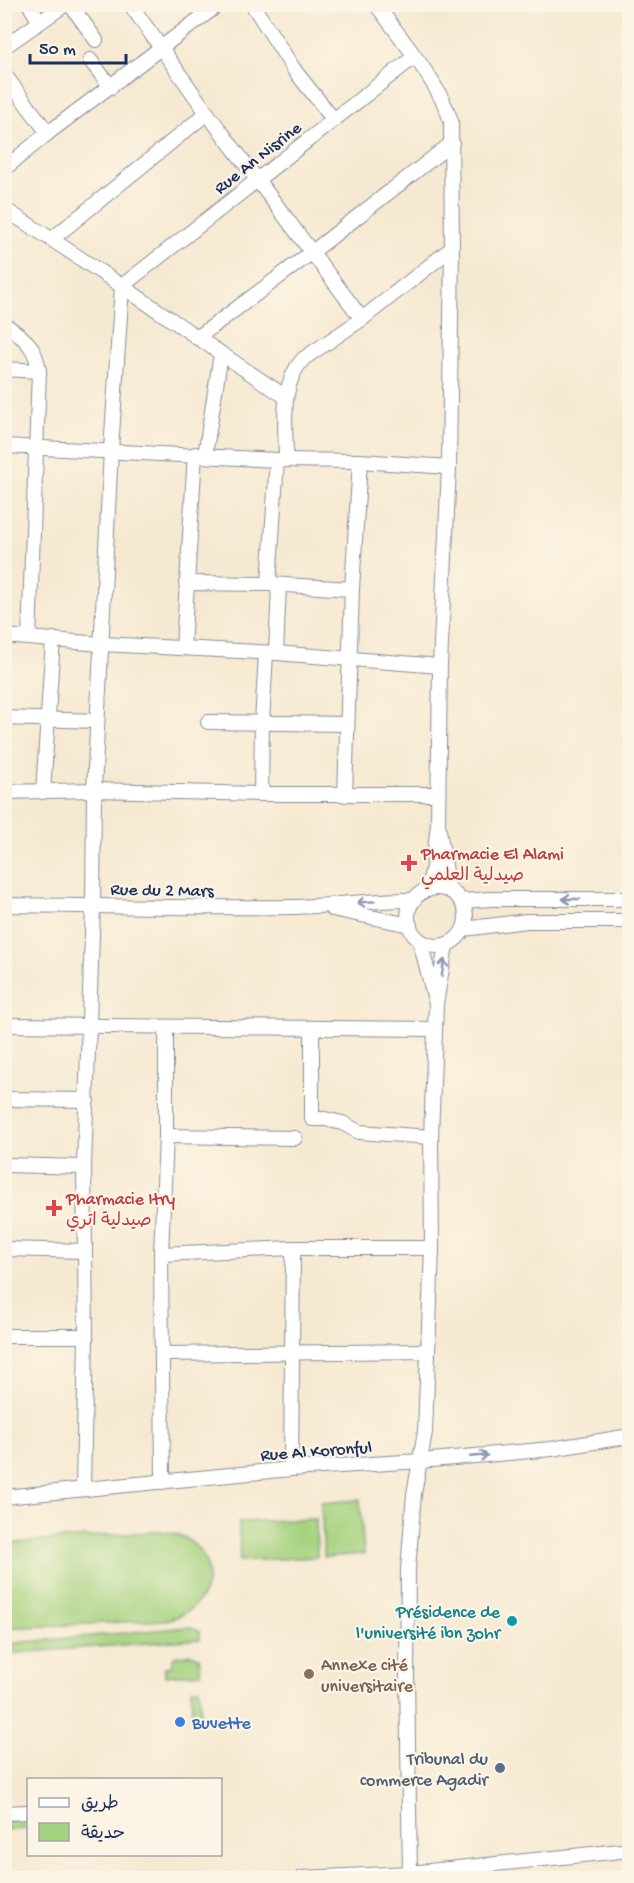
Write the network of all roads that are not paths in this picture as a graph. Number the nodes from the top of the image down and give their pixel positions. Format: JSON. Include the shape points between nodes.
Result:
{"nodes":[{"id":1,"x":29,"y":4,"type":"edge"},
{"id":2,"x":68,"y":4,"type":"edge"},
{"id":3,"x":130,"y":4,"type":"edge"},
{"id":4,"x":219,"y":4,"type":"edge"},
{"id":5,"x":252,"y":4,"type":"edge"},
{"id":6,"x":376,"y":4,"type":"edge"},
{"id":7,"x":40,"y":22,"type":"junction"},
{"id":8,"x":96,"y":40,"type":"dead end"},
{"id":9,"x":4,"y":47,"type":"edge"},
{"id":10,"x":162,"y":48,"type":"junction"},
{"id":11,"x":414,"y":57,"type":"junction"},
{"id":12,"x":90,"y":60,"type":"dead end"},
{"id":13,"x":4,"y":74,"type":"edge"},
{"id":14,"x":111,"y":87,"type":"junction"},
{"id":15,"x":207,"y":113,"type":"junction"},
{"id":16,"x":334,"y":120,"type":"junction"},
{"id":17,"x":48,"y":133,"type":"junction"},
{"id":18,"x":452,"y":143,"type":"junction"},
{"id":19,"x":4,"y":169,"type":"edge"},
{"id":20,"x":258,"y":180,"type":"junction"},
{"id":21,"x":4,"y":209,"type":"edge"},
{"id":22,"x":52,"y":239,"type":"junction"},
{"id":23,"x":452,"y":248,"type":"junction"},
{"id":24,"x":311,"y":253,"type":"junction"},
{"id":25,"x":122,"y":286,"type":"junction"},
{"id":26,"x":362,"y":319,"type":"junction"},
{"id":27,"x":4,"y":324,"type":"edge"},
{"id":28,"x":197,"y":338,"type":"junction"},
{"id":29,"x":221,"y":354,"type":"junction"},
{"id":30,"x":4,"y":369,"type":"edge"},
{"id":31,"x":39,"y":371,"type":"junction"},
{"id":32,"x":286,"y":397,"type":"junction"},
{"id":33,"x":4,"y":446,"type":"edge"},
{"id":34,"x":36,"y":448,"type":"junction"},
{"id":35,"x":111,"y":450,"type":"junction"},
{"id":36,"x":200,"y":455,"type":"junction"},
{"id":37,"x":282,"y":459,"type":"junction"},
{"id":38,"x":360,"y":461,"type":"junction"},
{"id":39,"x":448,"y":467,"type":"junction"},
{"id":40,"x":186,"y":583,"type":"junction"},
{"id":41,"x":274,"y":585,"type":"junction"},
{"id":42,"x":352,"y":589,"type":"junction"},
{"id":43,"x":4,"y":636,"type":"edge"},
{"id":44,"x":29,"y":638,"type":"junction"},
{"id":45,"x":53,"y":639,"type":"junction"},
{"id":46,"x":101,"y":644,"type":"junction"},
{"id":47,"x":183,"y":648,"type":"junction"},
{"id":48,"x":271,"y":653,"type":"junction"},
{"id":49,"x":349,"y":659,"type":"junction"},
{"id":50,"x":440,"y":666,"type":"junction"},
{"id":51,"x":4,"y":718,"type":"edge"},
{"id":52,"x":48,"y":720,"type":"junction"},
{"id":53,"x":97,"y":721,"type":"junction"},
{"id":54,"x":208,"y":722,"type":"dead end"},
{"id":55,"x":262,"y":722,"type":"junction"},
{"id":56,"x":348,"y":724,"type":"junction"},
{"id":57,"x":94,"y":790,"type":"junction"},
{"id":58,"x":4,"y":792,"type":"edge"},
{"id":59,"x":43,"y":792,"type":"junction"},
{"id":60,"x":261,"y":794,"type":"junction"},
{"id":61,"x":438,"y":794,"type":"junction"},
{"id":62,"x":345,"y":795,"type":"junction"},
{"id":63,"x":438,"y":824,"type":"junction"},
{"id":64,"x":428,"y":890,"type":"junction"},
{"id":65,"x":449,"y":890,"type":"junction"},
{"id":66,"x":630,"y":899,"type":"edge"},
{"id":67,"x":414,"y":900,"type":"junction"},
{"id":68,"x":461,"y":901,"type":"junction"},
{"id":69,"x":4,"y":905,"type":"edge"},
{"id":70,"x":93,"y":906,"type":"junction"},
{"id":71,"x":318,"y":906,"type":"junction"},
{"id":72,"x":630,"y":921,"type":"edge"},
{"id":73,"x":410,"y":925,"type":"junction"},
{"id":74,"x":464,"y":929,"type":"junction"},
{"id":75,"x":420,"y":941,"type":"junction"},
{"id":76,"x":446,"y":945,"type":"junction"},
{"id":77,"x":436,"y":1004,"type":"junction"},
{"id":78,"x":4,"y":1025,"type":"edge"},
{"id":79,"x":90,"y":1025,"type":"junction"},
{"id":80,"x":166,"y":1027,"type":"junction"},
{"id":81,"x":312,"y":1028,"type":"junction"},
{"id":82,"x":435,"y":1029,"type":"junction"},
{"id":83,"x":4,"y":1099,"type":"edge"},
{"id":84,"x":87,"y":1100,"type":"junction"},
{"id":85,"x":166,"y":1136,"type":"junction"},
{"id":86,"x":431,"y":1137,"type":"junction"},
{"id":87,"x":296,"y":1138,"type":"dead end"},
{"id":88,"x":4,"y":1165,"type":"edge"},
{"id":89,"x":84,"y":1167,"type":"junction"},
{"id":90,"x":293,"y":1248,"type":"junction"},
{"id":91,"x":432,"y":1248,"type":"junction"},
{"id":92,"x":4,"y":1250,"type":"edge"},
{"id":93,"x":84,"y":1251,"type":"junction"},
{"id":94,"x":161,"y":1254,"type":"junction"},
{"id":95,"x":4,"y":1336,"type":"edge"},
{"id":96,"x":86,"y":1336,"type":"junction"},
{"id":97,"x":427,"y":1351,"type":"junction"},
{"id":98,"x":162,"y":1354,"type":"junction"},
{"id":99,"x":293,"y":1354,"type":"junction"},
{"id":100,"x":630,"y":1436,"type":"edge"},
{"id":101,"x":421,"y":1461,"type":"junction"},
{"id":102,"x":291,"y":1469,"type":"junction"},
{"id":103,"x":163,"y":1482,"type":"junction"},
{"id":104,"x":83,"y":1489,"type":"junction"},
{"id":105,"x":4,"y":1497,"type":"edge"},
{"id":106,"x":27,"y":1812,"type":"edge"},
{"id":107,"x":4,"y":1813,"type":"edge"},
{"id":108,"x":630,"y":1850,"type":"edge"},
{"id":109,"x":410,"y":1873,"type":"junction"},
{"id":110,"x":302,"y":1878,"type":"edge"}],
"edges":[{"from":1,"to":7,"type":"street"},
{"from":2,"to":7,"type":"street"},
{"from":2,"to":8,"type":"street"},
{"from":3,"to":10,"type":"street"},
{"from":4,"to":10,"type":"street"},
{"from":5,"to":16,"type":"street","via":[[295,71]]},
{"from":6,"to":11,"type":"street"},
{"from":7,"to":9,"type":"street"},
{"from":10,"to":14,"type":"street"},
{"from":10,"to":15,"type":"street"},
{"from":11,"to":16,"type":"street","name":"Rue An Nisrine"},
{"from":11,"to":18,"type":"street","via":[[446,105]]},
{"from":12,"to":14,"type":"street"},
{"from":13,"to":17,"type":"street"},
{"from":14,"to":17,"type":"street"},
{"from":15,"to":20,"type":"street"},
{"from":15,"to":22,"type":"street"},
{"from":16,"to":20,"type":"street","name":"Rue An Nisrine"},
{"from":17,"to":19,"type":"street"},
{"from":18,"to":23,"type":"street"},
{"from":18,"to":24,"type":"street"},
{"from":20,"to":24,"type":"street"},
{"from":20,"to":25,"type":"street","name":"Rue An Nisrine"},
{"from":21,"to":22,"type":"street"},
{"from":22,"to":25,"type":"street"},
{"from":23,"to":26,"type":"street"},
{"from":23,"to":39,"type":"street"},
{"from":24,"to":26,"type":"street"},
{"from":24,"to":28,"type":"street"},
{"from":25,"to":28,"type":"street"},
{"from":25,"to":35,"type":"street"},
{"from":26,"to":32,"type":"street","via":[[303,359],[291,375]]},
{"from":27,"to":31,"type":"street","via":[[32,347]]},
{"from":28,"to":29,"type":"street"},
{"from":29,"to":32,"type":"street"},
{"from":29,"to":36,"type":"street"},
{"from":30,"to":31,"type":"street"},
{"from":31,"to":34,"type":"street"},
{"from":32,"to":37,"type":"street"},
{"from":33,"to":34,"type":"street"},
{"from":34,"to":35,"type":"street"},
{"from":34,"to":44,"type":"street"},
{"from":35,"to":36,"type":"street"},
{"from":35,"to":46,"type":"street"},
{"from":36,"to":37,"type":"street"},
{"from":36,"to":40,"type":"street"},
{"from":37,"to":38,"type":"street"},
{"from":37,"to":41,"type":"street"},
{"from":38,"to":39,"type":"street"},
{"from":38,"to":42,"type":"street"},
{"from":39,"to":50,"type":"street"},
{"from":40,"to":41,"type":"street"},
{"from":40,"to":47,"type":"street"},
{"from":41,"to":42,"type":"street"},
{"from":41,"to":48,"type":"street"},
{"from":42,"to":49,"type":"street"},
{"from":43,"to":44,"type":"street"},
{"from":44,"to":45,"type":"street"},
{"from":45,"to":46,"type":"street"},
{"from":45,"to":52,"type":"street"},
{"from":46,"to":47,"type":"street"},
{"from":46,"to":53,"type":"street"},
{"from":47,"to":48,"type":"street"},
{"from":48,"to":49,"type":"street"},
{"from":48,"to":55,"type":"street"},
{"from":49,"to":50,"type":"street"},
{"from":49,"to":56,"type":"street"},
{"from":50,"to":61,"type":"street"},
{"from":51,"to":52,"type":"street"},
{"from":52,"to":53,"type":"street"},
{"from":52,"to":59,"type":"street"},
{"from":53,"to":57,"type":"street"},
{"from":54,"to":55,"type":"street"},
{"from":55,"to":56,"type":"street"},
{"from":55,"to":60,"type":"street"},
{"from":56,"to":62,"type":"street"},
{"from":57,"to":59,"type":"street"},
{"from":57,"to":60,"type":"street"},
{"from":57,"to":70,"type":"street"},
{"from":58,"to":59,"type":"street"},
{"from":60,"to":62,"type":"street"},
{"from":61,"to":62,"type":"street"},
{"from":61,"to":63,"type":"street"},
{"from":63,"to":64,"type":"street"},
{"from":63,"to":65,"type":"street"},
{"from":64,"to":65,"type":"street"},
{"from":64,"to":67,"type":"street"},
{"from":65,"to":68,"type":"street"},
{"from":66,"to":68,"type":"street","one_way":true},
{"from":67,"to":71,"type":"street","name":"Rue du 2 Mars","one_way":true},
{"from":67,"to":73,"type":"street","via":[[409,912]]},
{"from":68,"to":74,"type":"street","via":[[466,919]]},
{"from":69,"to":70,"type":"street","name":"Rue du 2 Mars"},
{"from":70,"to":71,"type":"street","name":"Rue du 2 Mars"},
{"from":70,"to":79,"type":"street"},
{"from":71,"to":73,"type":"street","name":"Rue du 2 Mars"},
{"from":72,"to":74,"type":"street","via":[[527,921]]},
{"from":73,"to":75,"type":"street"},
{"from":74,"to":76,"type":"street"},
{"from":75,"to":76,"type":"street"},
{"from":75,"to":77,"type":"street"},
{"from":77,"to":76,"type":"street","one_way":true},
{"from":77,"to":82,"type":"street"},
{"from":78,"to":79,"type":"street"},
{"from":79,"to":80,"type":"street"},
{"from":79,"to":84,"type":"street"},
{"from":80,"to":81,"type":"street"},
{"from":80,"to":85,"type":"street"},
{"from":81,"to":82,"type":"street"},
{"from":81,"to":86,"type":"street","via":[[312,1119],[342,1123],[359,1132]]},
{"from":82,"to":86,"type":"street"},
{"from":83,"to":84,"type":"street"},
{"from":84,"to":89,"type":"street"},
{"from":85,"to":87,"type":"street"},
{"from":85,"to":94,"type":"street"},
{"from":86,"to":91,"type":"street"},
{"from":88,"to":89,"type":"street"},
{"from":89,"to":93,"type":"street"},
{"from":90,"to":91,"type":"street"},
{"from":90,"to":94,"type":"street"},
{"from":90,"to":99,"type":"street"},
{"from":91,"to":97,"type":"street"},
{"from":92,"to":93,"type":"street"},
{"from":93,"to":96,"type":"street"},
{"from":94,"to":98,"type":"street"},
{"from":95,"to":96,"type":"street"},
{"from":96,"to":104,"type":"street"},
{"from":97,"to":99,"type":"street"},
{"from":97,"to":101,"type":"street"},
{"from":98,"to":99,"type":"street"},
{"from":98,"to":103,"type":"street"},
{"from":99,"to":102,"type":"street"},
{"from":101,"to":100,"type":"street","name":"Rue Al Koronful","one_way":true,"via":[[551,1449]]},
{"from":101,"to":102,"type":"street","name":"Rue Al Koronful"},
{"from":101,"to":109,"type":"street","via":[[414,1494],[408,1570]]},
{"from":102,"to":103,"type":"street","name":"Rue Al Koronful"},
{"from":103,"to":104,"type":"street","name":"Rue Al Koronful"},
{"from":104,"to":105,"type":"street","name":"Rue Al Koronful"},
{"from":106,"to":107,"type":"street"},
{"from":108,"to":109,"type":"street"},
{"from":109,"to":110,"type":"street"}]}
